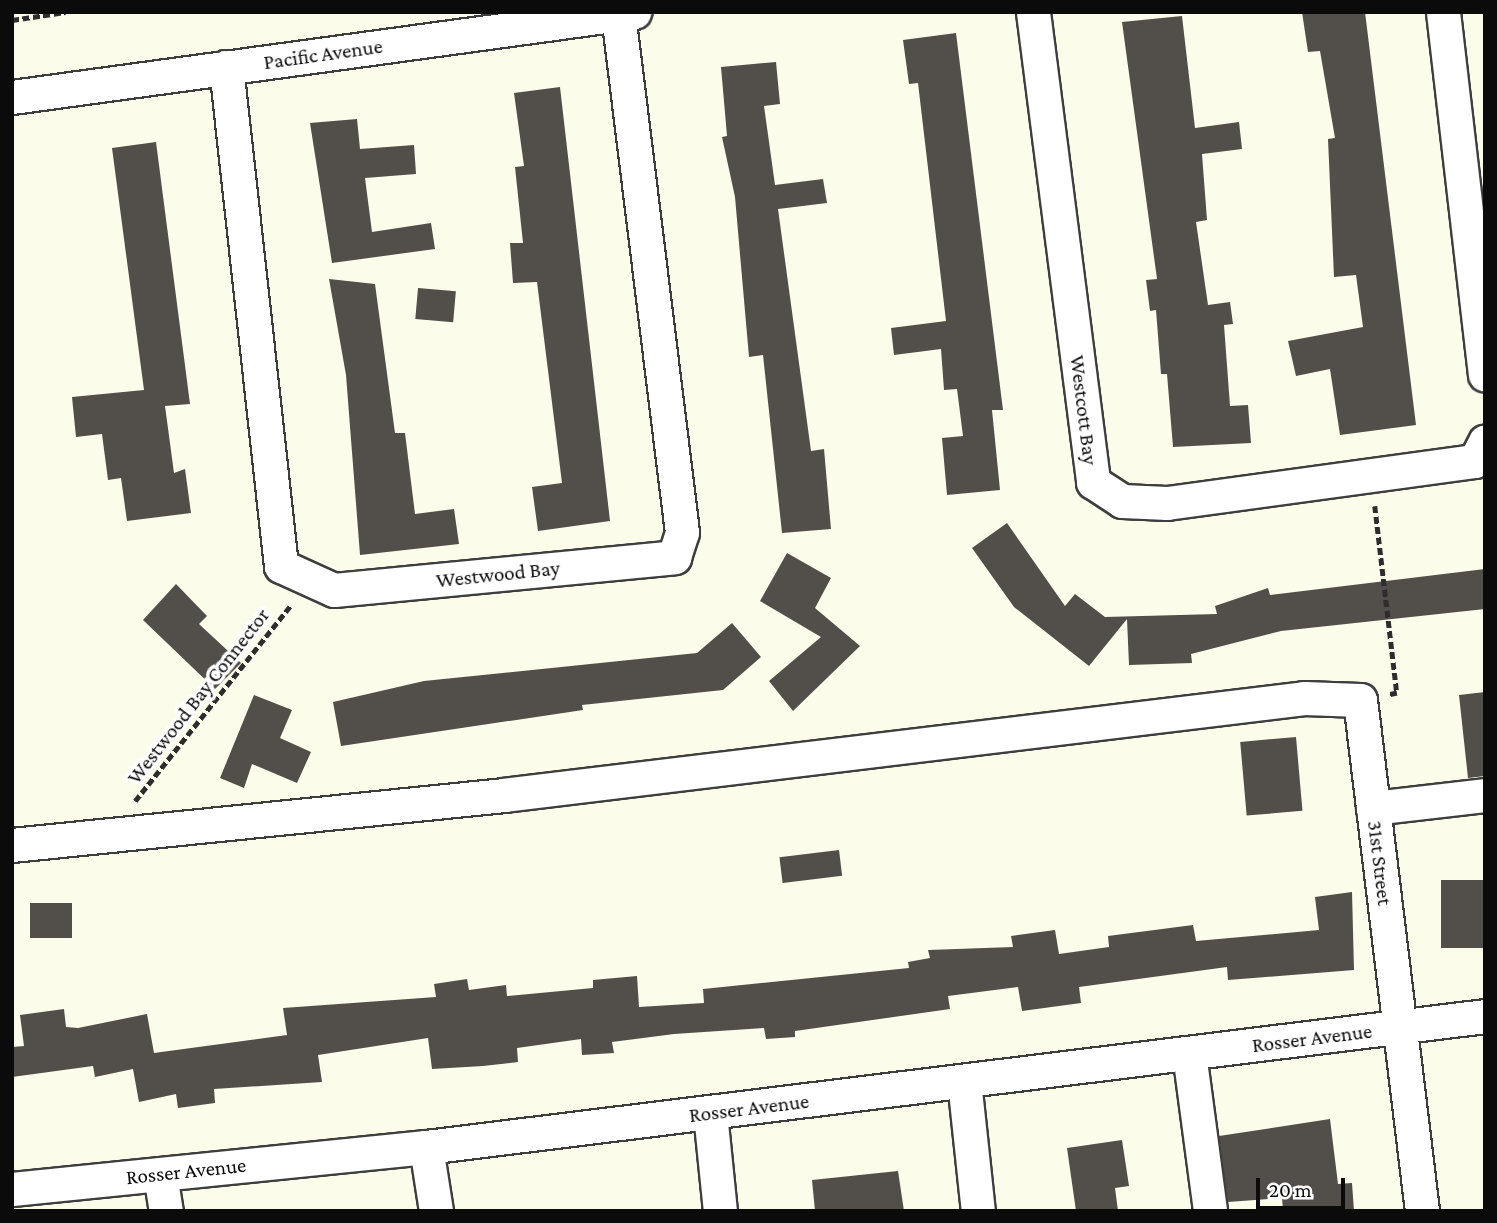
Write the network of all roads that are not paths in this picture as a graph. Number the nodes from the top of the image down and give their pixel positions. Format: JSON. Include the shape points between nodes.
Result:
{"nodes":[{"id":1,"x":1033,"y":12,"type":"edge"},
{"id":2,"x":1443,"y":12,"type":"edge"},
{"id":3,"x":626,"y":13,"type":"edge"},
{"id":4,"x":226,"y":67,"type":"junction"},
{"id":5,"x":12,"y":97,"type":"edge"},
{"id":6,"x":1485,"y":374,"type":"edge"},
{"id":7,"x":1485,"y":441,"type":"edge"},
{"id":8,"x":1485,"y":795,"type":"edge"},
{"id":9,"x":1373,"y":808,"type":"junction"},
{"id":10,"x":12,"y":845,"type":"edge"},
{"id":11,"x":1485,"y":1016,"type":"edge"},
{"id":12,"x":1400,"y":1026,"type":"junction"},
{"id":13,"x":1189,"y":1053,"type":"junction"},
{"id":14,"x":964,"y":1081,"type":"junction"},
{"id":15,"x":710,"y":1112,"type":"junction"},
{"id":16,"x":426,"y":1147,"type":"junction"},
{"id":17,"x":160,"y":1174,"type":"junction"},
{"id":18,"x":12,"y":1189,"type":"edge"},
{"id":19,"x":166,"y":1211,"type":"edge"},
{"id":20,"x":436,"y":1211,"type":"edge"},
{"id":21,"x":720,"y":1211,"type":"edge"},
{"id":22,"x":978,"y":1211,"type":"edge"},
{"id":23,"x":1210,"y":1211,"type":"edge"},
{"id":24,"x":1422,"y":1211,"type":"edge"}],
"edges":[{"from":1,"to":7,"type":"street","name":"Westcott Bay","via":[[1093,482],[1122,501],[1167,503],[1475,461]]},
{"from":2,"to":6,"type":"street"},
{"from":3,"to":4,"type":"street","name":"Pacific Avenue"},
{"from":3,"to":4,"type":"street","name":"Westwood Bay","via":[[682,532],[674,557],[334,590],[281,566]]},
{"from":4,"to":5,"type":"street","name":"Pacific Avenue"},
{"from":8,"to":9,"type":"street"},
{"from":9,"to":10,"type":"street","name":"31st Street","via":[[1360,700],[1304,698]]},
{"from":9,"to":12,"type":"street","name":"31st Street"},
{"from":11,"to":12,"type":"street","name":"Rosser Avenue"},
{"from":12,"to":13,"type":"street","name":"Rosser Avenue"},
{"from":12,"to":24,"type":"street","name":"31st Street"},
{"from":13,"to":14,"type":"street","name":"Rosser Avenue"},
{"from":13,"to":23,"type":"street"},
{"from":14,"to":15,"type":"street","name":"Rosser Avenue"},
{"from":14,"to":22,"type":"street"},
{"from":15,"to":16,"type":"street","name":"Rosser Avenue"},
{"from":15,"to":21,"type":"street"},
{"from":16,"to":17,"type":"street","name":"Rosser Avenue"},
{"from":16,"to":20,"type":"street"},
{"from":17,"to":18,"type":"street","name":"Rosser Avenue"},
{"from":17,"to":19,"type":"street"}]}
